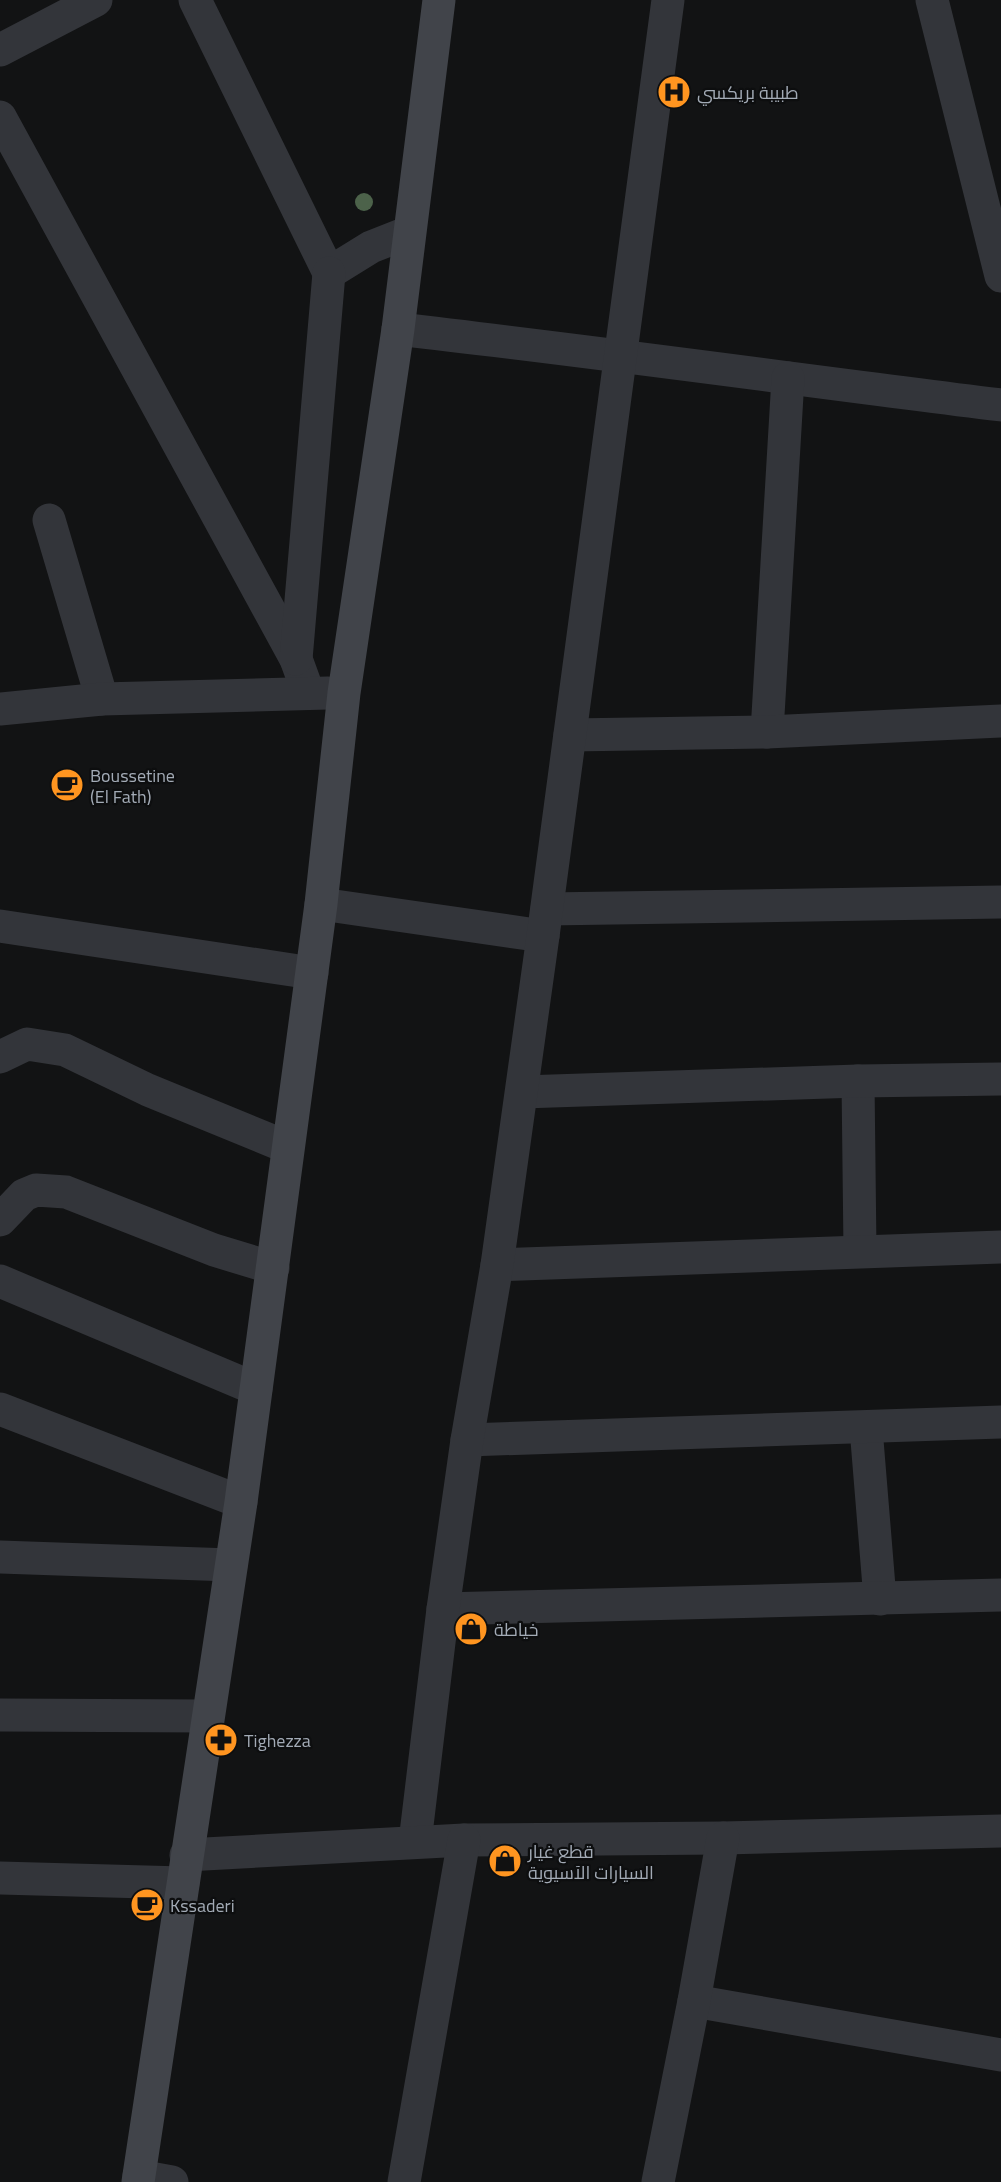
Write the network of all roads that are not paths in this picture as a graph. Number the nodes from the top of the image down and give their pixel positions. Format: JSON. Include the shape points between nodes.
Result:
{"nodes":[{"id":1,"x":96,"y":0,"type":"edge"},
{"id":2,"x":195,"y":0,"type":"edge"},
{"id":3,"x":439,"y":0,"type":"edge"},
{"id":4,"x":668,"y":0,"type":"edge"},
{"id":5,"x":932,"y":0,"type":"edge"},
{"id":6,"x":0,"y":50,"type":"edge"},
{"id":7,"x":0,"y":117,"type":"edge"},
{"id":8,"x":409,"y":232,"type":"junction"},
{"id":9,"x":329,"y":273,"type":"junction"},
{"id":10,"x":1001,"y":276,"type":"edge"},
{"id":11,"x":398,"y":329,"type":"junction"},
{"id":12,"x":619,"y":355,"type":"junction"},
{"id":13,"x":788,"y":378,"type":"junction"},
{"id":14,"x":1001,"y":405,"type":"edge"},
{"id":15,"x":49,"y":520,"type":"dead end"},
{"id":16,"x":296,"y":659,"type":"junction"},
{"id":17,"x":308,"y":693,"type":"junction"},
{"id":18,"x":344,"y":693,"type":"junction"},
{"id":19,"x":102,"y":699,"type":"junction"},
{"id":20,"x":0,"y":709,"type":"edge"},
{"id":21,"x":1001,"y":721,"type":"edge"},
{"id":22,"x":767,"y":732,"type":"junction"},
{"id":23,"x":570,"y":735,"type":"junction"},
{"id":24,"x":1001,"y":902,"type":"edge"},
{"id":25,"x":321,"y":904,"type":"junction"},
{"id":26,"x":545,"y":922,"type":"junction"},
{"id":27,"x":0,"y":926,"type":"edge"},
{"id":28,"x":312,"y":973,"type":"junction"},
{"id":29,"x":0,"y":1057,"type":"edge"},
{"id":30,"x":1001,"y":1079,"type":"edge"},
{"id":31,"x":858,"y":1081,"type":"junction"},
{"id":32,"x":522,"y":1092,"type":"junction"},
{"id":33,"x":287,"y":1147,"type":"junction"},
{"id":34,"x":0,"y":1221,"type":"edge"},
{"id":35,"x":1001,"y":1247,"type":"edge"},
{"id":36,"x":860,"y":1251,"type":"junction"},
{"id":37,"x":497,"y":1265,"type":"junction"},
{"id":38,"x":273,"y":1268,"type":"junction"},
{"id":39,"x":0,"y":1281,"type":"edge"},
{"id":40,"x":256,"y":1389,"type":"junction"},
{"id":41,"x":0,"y":1409,"type":"edge"},
{"id":42,"x":1001,"y":1422,"type":"edge"},
{"id":43,"x":866,"y":1428,"type":"junction"},
{"id":44,"x":466,"y":1440,"type":"junction"},
{"id":45,"x":241,"y":1502,"type":"junction"},
{"id":46,"x":0,"y":1557,"type":"edge"},
{"id":47,"x":231,"y":1565,"type":"junction"},
{"id":48,"x":1001,"y":1595,"type":"edge"},
{"id":49,"x":880,"y":1599,"type":"junction"},
{"id":50,"x":443,"y":1609,"type":"junction"},
{"id":51,"x":0,"y":1715,"type":"edge"},
{"id":52,"x":207,"y":1716,"type":"junction"},
{"id":53,"x":1001,"y":1831,"type":"edge"},
{"id":54,"x":723,"y":1838,"type":"junction"},
{"id":55,"x":464,"y":1840,"type":"junction"},
{"id":56,"x":415,"y":1842,"type":"junction"},
{"id":57,"x":185,"y":1869,"type":"junction"},
{"id":58,"x":0,"y":1878,"type":"edge"},
{"id":59,"x":694,"y":2001,"type":"junction"},
{"id":60,"x":1001,"y":2055,"type":"edge"},
{"id":61,"x":138,"y":2179,"type":"edge"},
{"id":62,"x":172,"y":2182,"type":"edge"},
{"id":63,"x":404,"y":2182,"type":"edge"},
{"id":64,"x":658,"y":2182,"type":"edge"}],
"edges":[{"from":1,"to":6,"type":"street"},
{"from":2,"to":9,"type":"street"},
{"from":3,"to":8,"type":"street"},
{"from":4,"to":12,"type":"street"},
{"from":5,"to":10,"type":"street"},
{"from":7,"to":16,"type":"street"},
{"from":8,"to":9,"type":"street","via":[[371,247]]},
{"from":8,"to":11,"type":"street"},
{"from":9,"to":16,"type":"street"},
{"from":11,"to":12,"type":"street"},
{"from":11,"to":18,"type":"street"},
{"from":12,"to":13,"type":"street"},
{"from":12,"to":23,"type":"street"},
{"from":13,"to":14,"type":"street"},
{"from":13,"to":22,"type":"street"},
{"from":15,"to":19,"type":"street"},
{"from":16,"to":17,"type":"street"},
{"from":17,"to":18,"type":"street"},
{"from":17,"to":19,"type":"street"},
{"from":18,"to":25,"type":"street"},
{"from":19,"to":20,"type":"street"},
{"from":21,"to":22,"type":"street"},
{"from":22,"to":23,"type":"street"},
{"from":23,"to":26,"type":"street"},
{"from":24,"to":26,"type":"street"},
{"from":25,"to":26,"type":"street"},
{"from":25,"to":28,"type":"street"},
{"from":26,"to":32,"type":"street"},
{"from":27,"to":28,"type":"street"},
{"from":28,"to":33,"type":"street"},
{"from":29,"to":33,"type":"street","via":[[27,1044],[65,1050],[148,1090]]},
{"from":30,"to":31,"type":"street"},
{"from":31,"to":32,"type":"street"},
{"from":31,"to":36,"type":"street"},
{"from":32,"to":37,"type":"street"},
{"from":33,"to":38,"type":"street"},
{"from":34,"to":38,"type":"street","via":[[30,1192],[66,1192],[214,1250]]},
{"from":35,"to":36,"type":"street"},
{"from":36,"to":37,"type":"street"},
{"from":37,"to":44,"type":"street"},
{"from":38,"to":40,"type":"street"},
{"from":39,"to":40,"type":"street"},
{"from":40,"to":45,"type":"street"},
{"from":41,"to":45,"type":"street"},
{"from":42,"to":43,"type":"street"},
{"from":43,"to":44,"type":"street"},
{"from":43,"to":49,"type":"street"},
{"from":44,"to":50,"type":"street"},
{"from":45,"to":47,"type":"street"},
{"from":46,"to":47,"type":"street"},
{"from":47,"to":52,"type":"street"},
{"from":48,"to":49,"type":"street"},
{"from":49,"to":50,"type":"street"},
{"from":50,"to":56,"type":"street"},
{"from":51,"to":52,"type":"street"},
{"from":52,"to":57,"type":"street"},
{"from":53,"to":54,"type":"street"},
{"from":54,"to":55,"type":"street"},
{"from":54,"to":59,"type":"street"},
{"from":55,"to":56,"type":"street"},
{"from":55,"to":63,"type":"street"},
{"from":56,"to":57,"type":"street"},
{"from":57,"to":58,"type":"street"},
{"from":57,"to":61,"type":"street"},
{"from":59,"to":60,"type":"street"},
{"from":59,"to":64,"type":"street"},
{"from":61,"to":62,"type":"street"}]}
